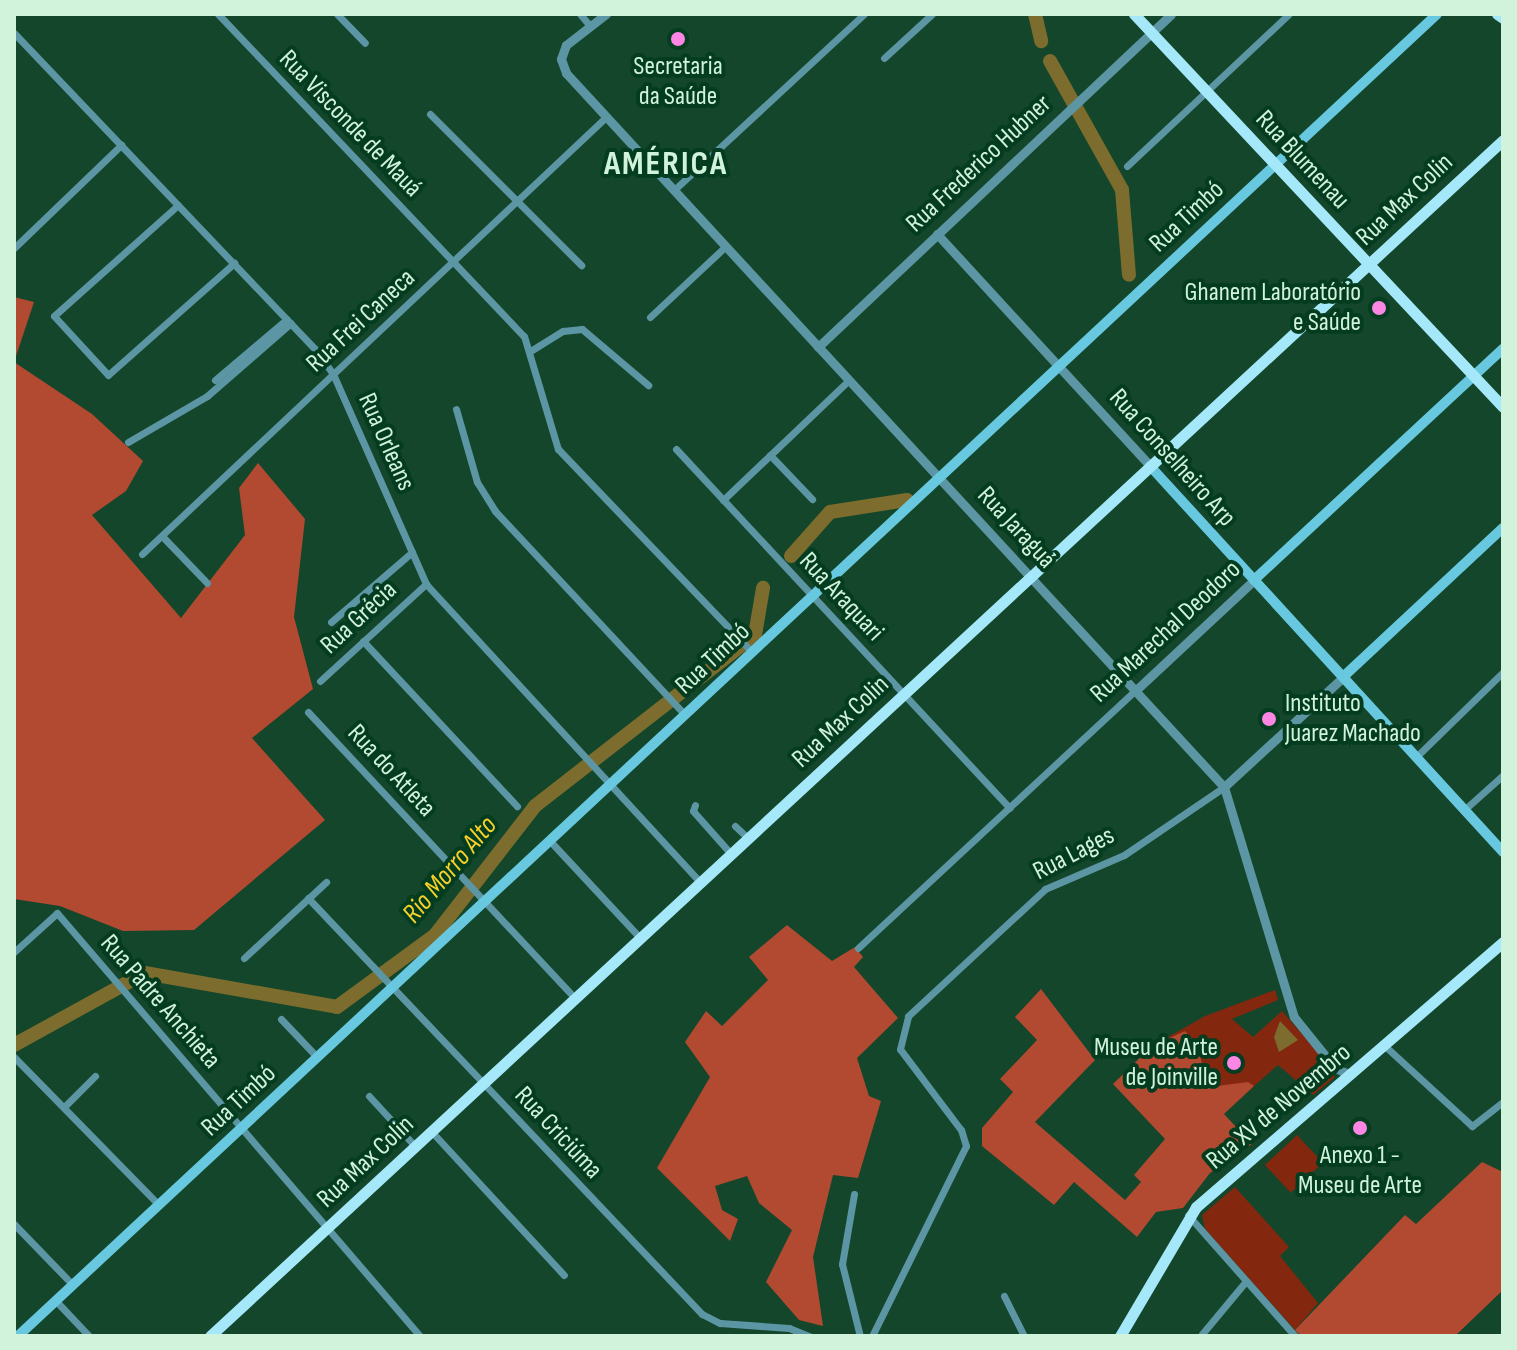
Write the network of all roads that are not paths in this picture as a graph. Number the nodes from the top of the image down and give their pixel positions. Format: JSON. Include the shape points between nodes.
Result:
{"nodes":[{"id":1,"x":218,"y":14,"type":"edge"},
{"id":2,"x":337,"y":14,"type":"edge"},
{"id":3,"x":580,"y":14,"type":"edge"},
{"id":4,"x":606,"y":14,"type":"edge"},
{"id":5,"x":864,"y":14,"type":"edge"},
{"id":6,"x":932,"y":14,"type":"edge"},
{"id":7,"x":1134,"y":14,"type":"edge"},
{"id":8,"x":1171,"y":14,"type":"edge"},
{"id":9,"x":1289,"y":14,"type":"edge"},
{"id":10,"x":1437,"y":14,"type":"edge"},
{"id":11,"x":1497,"y":14,"type":"edge"},
{"id":12,"x":1503,"y":18,"type":"edge"},
{"id":13,"x":590,"y":26,"type":"junction"},
{"id":14,"x":1151,"y":32,"type":"junction"},
{"id":15,"x":14,"y":33,"type":"edge"},
{"id":16,"x":365,"y":43,"type":"dead end"},
{"id":17,"x":884,"y":58,"type":"dead end"},
{"id":18,"x":1206,"y":91,"type":"junction"},
{"id":19,"x":430,"y":114,"type":"dead end"},
{"id":20,"x":606,"y":117,"type":"junction"},
{"id":21,"x":1503,"y":140,"type":"edge"},
{"id":22,"x":121,"y":145,"type":"junction"},
{"id":23,"x":1276,"y":165,"type":"junction"},
{"id":24,"x":1127,"y":166,"type":"dead end"},
{"id":25,"x":674,"y":190,"type":"junction"},
{"id":26,"x":517,"y":201,"type":"junction"},
{"id":27,"x":178,"y":205,"type":"junction"},
{"id":28,"x":937,"y":234,"type":"junction"},
{"id":29,"x":726,"y":246,"type":"junction"},
{"id":30,"x":14,"y":248,"type":"edge"},
{"id":31,"x":453,"y":261,"type":"junction"},
{"id":32,"x":234,"y":263,"type":"junction"},
{"id":33,"x":1369,"y":264,"type":"junction"},
{"id":34,"x":581,"y":265,"type":"dead end"},
{"id":35,"x":650,"y":317,"type":"dead end"},
{"id":36,"x":289,"y":321,"type":"junction"},
{"id":37,"x":818,"y":347,"type":"junction"},
{"id":38,"x":1503,"y":349,"type":"edge"},
{"id":39,"x":532,"y":350,"type":"junction"},
{"id":40,"x":1059,"y":367,"type":"junction"},
{"id":41,"x":333,"y":374,"type":"junction"},
{"id":42,"x":1474,"y":376,"type":"junction"},
{"id":43,"x":215,"y":380,"type":"dead end"},
{"id":44,"x":849,"y":380,"type":"junction"},
{"id":45,"x":648,"y":385,"type":"dead end"},
{"id":46,"x":1503,"y":407,"type":"edge"},
{"id":47,"x":456,"y":409,"type":"dead end"},
{"id":48,"x":128,"y":442,"type":"dead end"},
{"id":49,"x":676,"y":449,"type":"dead end"},
{"id":50,"x":770,"y":455,"type":"junction"},
{"id":51,"x":1150,"y":466,"type":"junction"},
{"id":52,"x":939,"y":478,"type":"junction"},
{"id":53,"x":812,"y":499,"type":"dead end"},
{"id":54,"x":723,"y":500,"type":"junction"},
{"id":55,"x":1503,"y":528,"type":"edge"},
{"id":56,"x":162,"y":536,"type":"junction"},
{"id":57,"x":412,"y":552,"type":"junction"},
{"id":58,"x":142,"y":554,"type":"dead end"},
{"id":59,"x":1030,"y":577,"type":"junction"},
{"id":60,"x":1254,"y":580,"type":"junction"},
{"id":61,"x":207,"y":583,"type":"dead end"},
{"id":62,"x":426,"y":584,"type":"junction"},
{"id":63,"x":813,"y":596,"type":"junction"},
{"id":64,"x":331,"y":622,"type":"dead end"},
{"id":65,"x":363,"y":641,"type":"junction"},
{"id":66,"x":750,"y":650,"type":"junction"},
{"id":67,"x":1503,"y":672,"type":"edge"},
{"id":68,"x":1343,"y":677,"type":"junction"},
{"id":69,"x":320,"y":681,"type":"dead end"},
{"id":70,"x":1135,"y":691,"type":"junction"},
{"id":71,"x":904,"y":694,"type":"junction"},
{"id":72,"x":681,"y":711,"type":"junction"},
{"id":73,"x":308,"y":712,"type":"dead end"},
{"id":74,"x":1416,"y":757,"type":"junction"},
{"id":75,"x":1503,"y":775,"type":"edge"},
{"id":76,"x":610,"y":784,"type":"junction"},
{"id":77,"x":1224,"y":787,"type":"junction"},
{"id":78,"x":695,"y":805,"type":"dead end"},
{"id":79,"x":517,"y":806,"type":"dead end"},
{"id":80,"x":1010,"y":808,"type":"junction"},
{"id":81,"x":1464,"y":810,"type":"junction"},
{"id":82,"x":735,"y":826,"type":"dead end"},
{"id":83,"x":748,"y":838,"type":"junction"},
{"id":84,"x":550,"y":841,"type":"junction"},
{"id":85,"x":1503,"y":852,"type":"edge"},
{"id":86,"x":731,"y":854,"type":"junction"},
{"id":87,"x":326,"y":882,"type":"dead end"},
{"id":88,"x":700,"y":882,"type":"junction"},
{"id":89,"x":308,"y":898,"type":"junction"},
{"id":90,"x":483,"y":899,"type":"junction"},
{"id":91,"x":640,"y":938,"type":"junction"},
{"id":92,"x":1503,"y":942,"type":"edge"},
{"id":93,"x":858,"y":948,"type":"dead end"},
{"id":94,"x":14,"y":952,"type":"edge"},
{"id":95,"x":244,"y":958,"type":"dead end"},
{"id":96,"x":390,"y":984,"type":"junction"},
{"id":97,"x":575,"y":998,"type":"junction"},
{"id":98,"x":281,"y":1019,"type":"dead end"},
{"id":99,"x":1386,"y":1047,"type":"junction"},
{"id":100,"x":14,"y":1057,"type":"edge"},
{"id":101,"x":317,"y":1057,"type":"junction"},
{"id":102,"x":1351,"y":1075,"type":"junction"},
{"id":103,"x":95,"y":1076,"type":"dead end"},
{"id":104,"x":483,"y":1083,"type":"junction"},
{"id":105,"x":369,"y":1096,"type":"dead end"},
{"id":106,"x":1503,"y":1102,"type":"edge"},
{"id":107,"x":64,"y":1107,"type":"junction"},
{"id":108,"x":242,"y":1128,"type":"junction"},
{"id":109,"x":431,"y":1131,"type":"junction"},
{"id":110,"x":415,"y":1146,"type":"junction"},
{"id":111,"x":854,"y":1194,"type":"dead end"},
{"id":112,"x":159,"y":1205,"type":"junction"},
{"id":113,"x":1188,"y":1215,"type":"junction"},
{"id":114,"x":14,"y":1224,"type":"edge"},
{"id":115,"x":327,"y":1227,"type":"junction"},
{"id":116,"x":564,"y":1275,"type":"dead end"},
{"id":117,"x":1246,"y":1281,"type":"junction"},
{"id":118,"x":73,"y":1285,"type":"junction"},
{"id":119,"x":1004,"y":1296,"type":"dead end"},
{"id":120,"x":56,"y":1301,"type":"junction"},
{"id":121,"x":1202,"y":1334,"type":"edge"},
{"id":122,"x":18,"y":1336,"type":"edge"},
{"id":123,"x":89,"y":1336,"type":"edge"},
{"id":124,"x":210,"y":1336,"type":"edge"},
{"id":125,"x":420,"y":1336,"type":"edge"},
{"id":126,"x":809,"y":1336,"type":"edge"},
{"id":127,"x":860,"y":1336,"type":"edge"},
{"id":128,"x":872,"y":1336,"type":"edge"},
{"id":129,"x":1024,"y":1336,"type":"edge"},
{"id":130,"x":1120,"y":1336,"type":"edge"},
{"id":131,"x":1295,"y":1336,"type":"edge"}],
"edges":[{"from":1,"to":31,"type":"street","name":"Rua Visconde de Mauá"},
{"from":2,"to":16,"type":"street"},
{"from":3,"to":13,"type":"street"},
{"from":4,"to":13,"type":"street"},
{"from":5,"to":25,"type":"street"},
{"from":6,"to":17,"type":"street"},
{"from":7,"to":14,"type":"main road","name":"Rua Blumenau"},
{"from":8,"to":14,"type":"street","name":"Rua Frederico Hubner"},
{"from":9,"to":18,"type":"street"},
{"from":10,"to":23,"type":"main road","name":"Rua Timbó"},
{"from":11,"to":12,"type":"main road"},
{"from":13,"to":20,"type":"street","name":"Rua Jaraguá","via":[[566,45],[561,59],[566,73]]},
{"from":14,"to":18,"type":"main road","name":"Rua Blumenau"},
{"from":14,"to":28,"type":"street","name":"Rua Frederico Hubner"},
{"from":15,"to":22,"type":"street","name":"Rua Orleans"},
{"from":18,"to":23,"type":"main road","name":"Rua Blumenau"},
{"from":18,"to":24,"type":"street"},
{"from":19,"to":26,"type":"street"},
{"from":20,"to":25,"type":"street","name":"Rua Jaraguá"},
{"from":20,"to":26,"type":"street","name":"Rua Frei Caneca"},
{"from":21,"to":33,"type":"main road","name":"Rua Max Colin"},
{"from":22,"to":27,"type":"street","name":"Rua Orleans"},
{"from":22,"to":30,"type":"street"},
{"from":23,"to":33,"type":"main road","name":"Rua Blumenau"},
{"from":23,"to":40,"type":"main road","name":"Rua Timbó"},
{"from":25,"to":29,"type":"street","name":"Rua Jaraguá"},
{"from":26,"to":31,"type":"street","name":"Rua Frei Caneca"},
{"from":26,"to":34,"type":"street"},
{"from":27,"to":32,"type":"street","name":"Rua Orleans"},
{"from":27,"to":32,"type":"street","via":[[54,316],[108,375]]},
{"from":28,"to":37,"type":"street","name":"Rua Frederico Hubner"},
{"from":28,"to":40,"type":"street","name":"Rua Conselheiro Arp"},
{"from":29,"to":35,"type":"street"},
{"from":29,"to":37,"type":"street","name":"Rua Jaraguá"},
{"from":31,"to":39,"type":"street","name":"Rua Visconde de Mauá"},
{"from":31,"to":41,"type":"street","name":"Rua Frei Caneca"},
{"from":32,"to":36,"type":"street","name":"Rua Orleans"},
{"from":33,"to":42,"type":"main road","name":"Rua Blumenau"},
{"from":33,"to":51,"type":"main road","name":"Rua Max Colin"},
{"from":36,"to":41,"type":"street","name":"Rua Orleans"},
{"from":36,"to":43,"type":"street"},
{"from":36,"to":48,"type":"street","via":[[207,396]]},
{"from":37,"to":44,"type":"street","name":"Rua Jaraguá"},
{"from":38,"to":42,"type":"main road","name":"Rua Marechal Deodoro"},
{"from":39,"to":45,"type":"street","via":[[563,331],[582,329]]},
{"from":39,"to":66,"type":"street","via":[[558,449]]},
{"from":40,"to":51,"type":"street","name":"Rua Conselheiro Arp"},
{"from":40,"to":52,"type":"main road","name":"Rua Timbó"},
{"from":41,"to":56,"type":"street","name":"Rua Frei Caneca"},
{"from":41,"to":57,"type":"street","name":"Rua Orleans"},
{"from":42,"to":46,"type":"main road","name":"Rua Blumenau"},
{"from":42,"to":60,"type":"main road","name":"Rua Marechal Deodoro"},
{"from":44,"to":50,"type":"street"},
{"from":44,"to":52,"type":"street","name":"Rua Jaraguá"},
{"from":47,"to":72,"type":"street","via":[[477,482],[495,511]]},
{"from":49,"to":54,"type":"street","name":"Rua Araquari"},
{"from":50,"to":53,"type":"street"},
{"from":50,"to":54,"type":"street"},
{"from":51,"to":59,"type":"main road","name":"Rua Max Colin"},
{"from":51,"to":60,"type":"main road","name":"Rua Conselheiro Arp"},
{"from":52,"to":59,"type":"street","name":"Rua Jaraguá"},
{"from":52,"to":63,"type":"main road","name":"Rua Timbó"},
{"from":54,"to":63,"type":"street","name":"Rua Araquari"},
{"from":55,"to":68,"type":"main road","name":"Rua Lages"},
{"from":56,"to":58,"type":"street","name":"Rua Frei Caneca"},
{"from":56,"to":61,"type":"street"},
{"from":57,"to":62,"type":"street","name":"Rua Orleans"},
{"from":57,"to":64,"type":"street"},
{"from":59,"to":70,"type":"street","name":"Rua Jaraguá"},
{"from":59,"to":71,"type":"main road","name":"Rua Max Colin"},
{"from":60,"to":68,"type":"main road","name":"Rua Conselheiro Arp"},
{"from":60,"to":70,"type":"street","name":"Rua Marechal Deodoro"},
{"from":62,"to":65,"type":"street","name":"Rua Grécia"},
{"from":62,"to":76,"type":"street","name":"Rua Orleans"},
{"from":63,"to":66,"type":"main road","name":"Rua Timbó"},
{"from":63,"to":71,"type":"street","name":"Rua Araquari"},
{"from":65,"to":69,"type":"street","name":"Rua Grécia"},
{"from":65,"to":79,"type":"street"},
{"from":66,"to":72,"type":"main road","name":"Rua Timbó"},
{"from":67,"to":74,"type":"street"},
{"from":68,"to":74,"type":"main road","name":"Rua Conselheiro Arp"},
{"from":68,"to":77,"type":"street","name":"Rua Lages"},
{"from":70,"to":77,"type":"street","name":"Rua Jaraguá"},
{"from":70,"to":80,"type":"street","name":"Rua Marechal Deodoro"},
{"from":71,"to":80,"type":"street","name":"Rua Araquari"},
{"from":71,"to":83,"type":"main road","name":"Rua Max Colin"},
{"from":72,"to":76,"type":"main road","name":"Rua Timbó"},
{"from":73,"to":90,"type":"street","name":"Rua do Atleta"},
{"from":74,"to":81,"type":"main road","name":"Rua Conselheiro Arp"},
{"from":75,"to":81,"type":"street"},
{"from":76,"to":84,"type":"main road","name":"Rua Timbó"},
{"from":76,"to":88,"type":"street","name":"Rua Orleans"},
{"from":77,"to":102,"type":"street","name":"Rua Jaraguá","via":[[1294,1017],[1335,1068]]},
{"from":77,"to":128,"type":"street","name":"Rua Lages","via":[[1124,855],[1045,889],[908,1016],[900,1049],[961,1130],[966,1146]]},
{"from":78,"to":86,"type":"street","via":[[693,811]]},
{"from":80,"to":93,"type":"street","name":"Rua Marechal Deodoro"},
{"from":81,"to":85,"type":"main road","name":"Rua Conselheiro Arp"},
{"from":82,"to":83,"type":"street"},
{"from":83,"to":86,"type":"main road","name":"Rua Max Colin"},
{"from":84,"to":90,"type":"main road","name":"Rua Timbó"},
{"from":84,"to":91,"type":"street"},
{"from":86,"to":88,"type":"main road","name":"Rua Max Colin"},
{"from":87,"to":89,"type":"street"},
{"from":88,"to":91,"type":"main road","name":"Rua Max Colin"},
{"from":89,"to":95,"type":"street"},
{"from":89,"to":96,"type":"street","name":"Rua Criciúma"},
{"from":90,"to":96,"type":"main road","name":"Rua Timbó"},
{"from":90,"to":97,"type":"street","name":"Rua do Atleta"},
{"from":91,"to":97,"type":"main road","name":"Rua Max Colin"},
{"from":92,"to":99,"type":"main road","name":"Rua XV de Novembro"},
{"from":94,"to":108,"type":"street","name":"Rua Padre Anchieta","via":[[57,913]]},
{"from":96,"to":101,"type":"main road","name":"Rua Timbó"},
{"from":96,"to":104,"type":"street","name":"Rua Criciúma"},
{"from":97,"to":104,"type":"main road","name":"Rua Max Colin"},
{"from":98,"to":101,"type":"street"},
{"from":99,"to":102,"type":"main road","name":"Rua XV de Novembro"},
{"from":99,"to":106,"type":"street","via":[[1472,1126]]},
{"from":100,"to":107,"type":"street"},
{"from":101,"to":108,"type":"main road","name":"Rua Timbó"},
{"from":102,"to":113,"type":"main road","name":"Rua XV de Novembro"},
{"from":103,"to":107,"type":"street"},
{"from":104,"to":109,"type":"main road","name":"Rua Max Colin"},
{"from":104,"to":126,"type":"street","name":"Rua Criciúma","via":[[702,1314],[720,1323],[789,1328]]},
{"from":105,"to":110,"type":"street"},
{"from":107,"to":112,"type":"street"},
{"from":108,"to":112,"type":"main road","name":"Rua Timbó"},
{"from":108,"to":115,"type":"street","name":"Rua Padre Anchieta"},
{"from":109,"to":110,"type":"main road","name":"Rua Max Colin"},
{"from":109,"to":116,"type":"street"},
{"from":110,"to":115,"type":"main road","name":"Rua Max Colin"},
{"from":111,"to":127,"type":"street","via":[[842,1264]]},
{"from":112,"to":118,"type":"main road","name":"Rua Timbó"},
{"from":113,"to":117,"type":"street"},
{"from":113,"to":130,"type":"main road","name":"Rua XV de Novembro"},
{"from":114,"to":118,"type":"street"},
{"from":115,"to":124,"type":"main road","name":"Rua Max Colin"},
{"from":115,"to":125,"type":"street","name":"Rua Padre Anchieta"},
{"from":117,"to":121,"type":"street"},
{"from":117,"to":131,"type":"street"},
{"from":118,"to":120,"type":"main road","name":"Rua Timbó"},
{"from":119,"to":129,"type":"street"},
{"from":120,"to":122,"type":"main road","name":"Rua Timbó"},
{"from":120,"to":123,"type":"street"}]}
